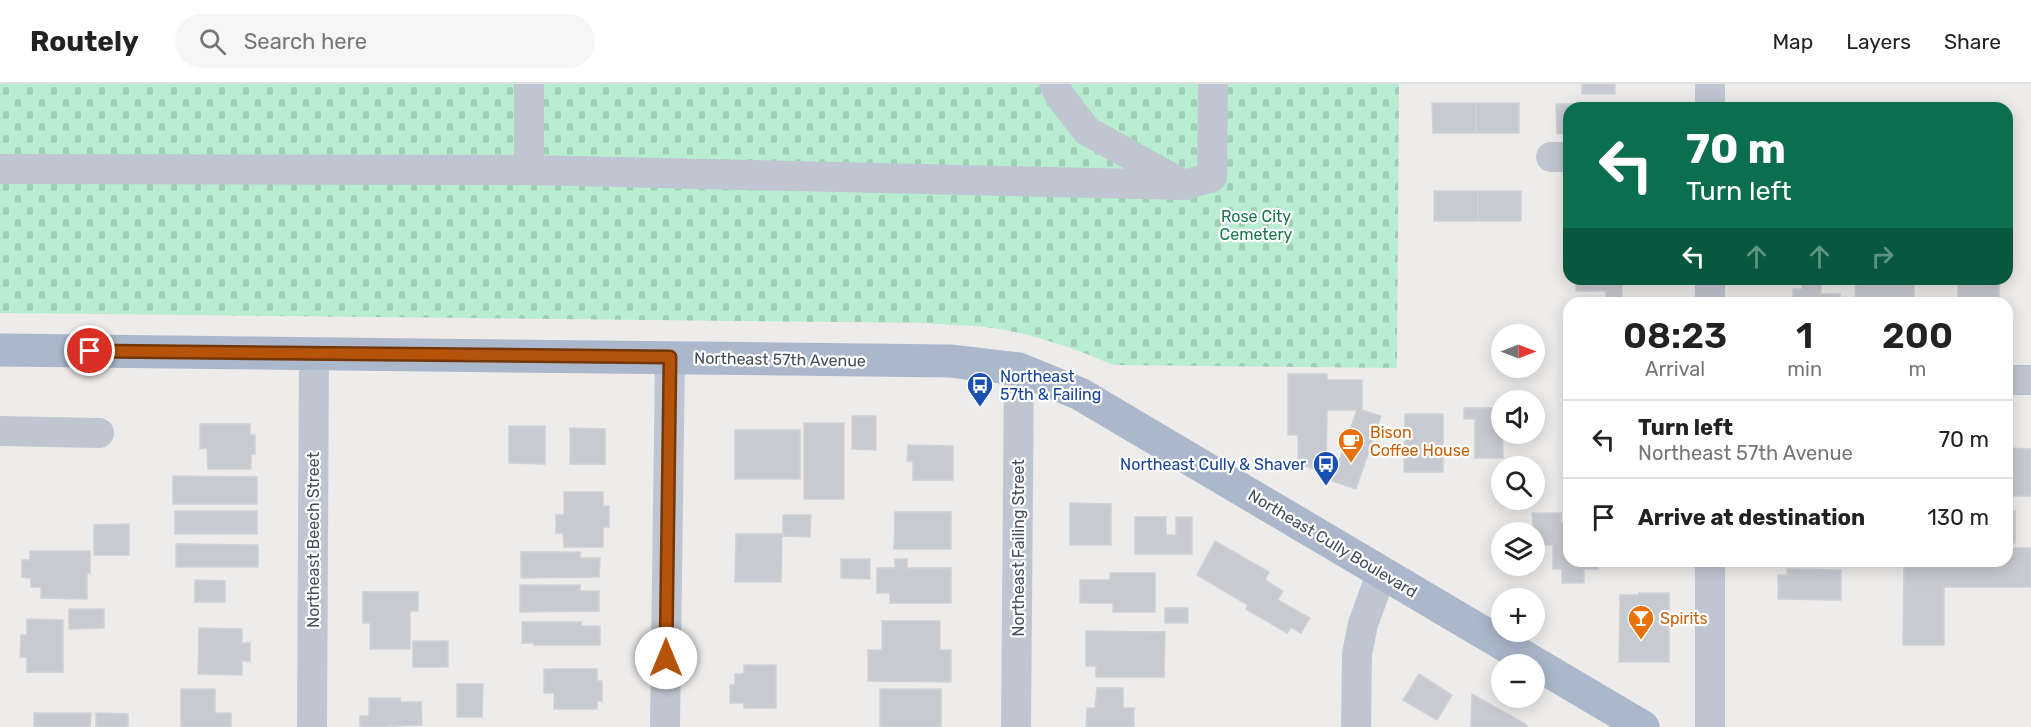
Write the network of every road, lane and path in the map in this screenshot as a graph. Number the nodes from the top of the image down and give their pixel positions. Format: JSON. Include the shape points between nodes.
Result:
{"nodes":[{"id":1,"x":529,"y":84,"type":"edge"},
{"id":2,"x":1054,"y":84,"type":"edge"},
{"id":3,"x":1213,"y":84,"type":"edge"},
{"id":4,"x":1710,"y":84,"type":"edge"},
{"id":5,"x":1710,"y":102,"type":"edge"},
{"id":6,"x":0,"y":169,"type":"edge"},
{"id":7,"x":529,"y":170,"type":"junction"},
{"id":8,"x":1185,"y":185,"type":"junction"},
{"id":9,"x":0,"y":350,"type":"edge"},
{"id":10,"x":315,"y":353,"type":"junction"},
{"id":11,"x":670,"y":357,"type":"junction"},
{"id":12,"x":1019,"y":369,"type":"junction"},
{"id":13,"x":2013,"y":380,"type":"edge"},
{"id":14,"x":2031,"y":380,"type":"edge"},
{"id":15,"x":0,"y":431,"type":"edge"},
{"id":16,"x":99,"y":433,"type":"dead end"},
{"id":17,"x":1710,"y":567,"type":"edge"},
{"id":18,"x":1382,"y":572,"type":"junction"},
{"id":19,"x":312,"y":727,"type":"edge"},
{"id":20,"x":665,"y":727,"type":"edge"},
{"id":21,"x":1016,"y":727,"type":"edge"},
{"id":22,"x":1356,"y":727,"type":"edge"},
{"id":23,"x":1643,"y":727,"type":"edge"},
{"id":24,"x":1710,"y":727,"type":"edge"}],
"edges":[{"from":1,"to":7,"type":"street"},
{"from":2,"to":8,"type":"street","via":[[1087,131]]},
{"from":3,"to":8,"type":"street","via":[[1212,177]]},
{"from":4,"to":5,"type":"street"},
{"from":6,"to":7,"type":"street"},
{"from":7,"to":8,"type":"street"},
{"from":9,"to":10,"type":"main road","name":"Northeast 57th Avenue"},
{"from":10,"to":11,"type":"main road","name":"Northeast 57th Avenue"},
{"from":10,"to":19,"type":"street","name":"Northeast Beech Street"},
{"from":11,"to":12,"type":"main road","name":"Northeast 57th Avenue","via":[[950,361]]},
{"from":11,"to":20,"type":"street"},
{"from":12,"to":18,"type":"main road","name":"Northeast Cully Boulevard","via":[[1080,394]]},
{"from":12,"to":21,"type":"street","name":"Northeast Failing Street"},
{"from":13,"to":14,"type":"street"},
{"from":15,"to":16,"type":"street"},
{"from":17,"to":24,"type":"street"},
{"from":18,"to":22,"type":"street","via":[[1356,654]]},
{"from":18,"to":23,"type":"main road","name":"Northeast Cully Boulevard"}]}
